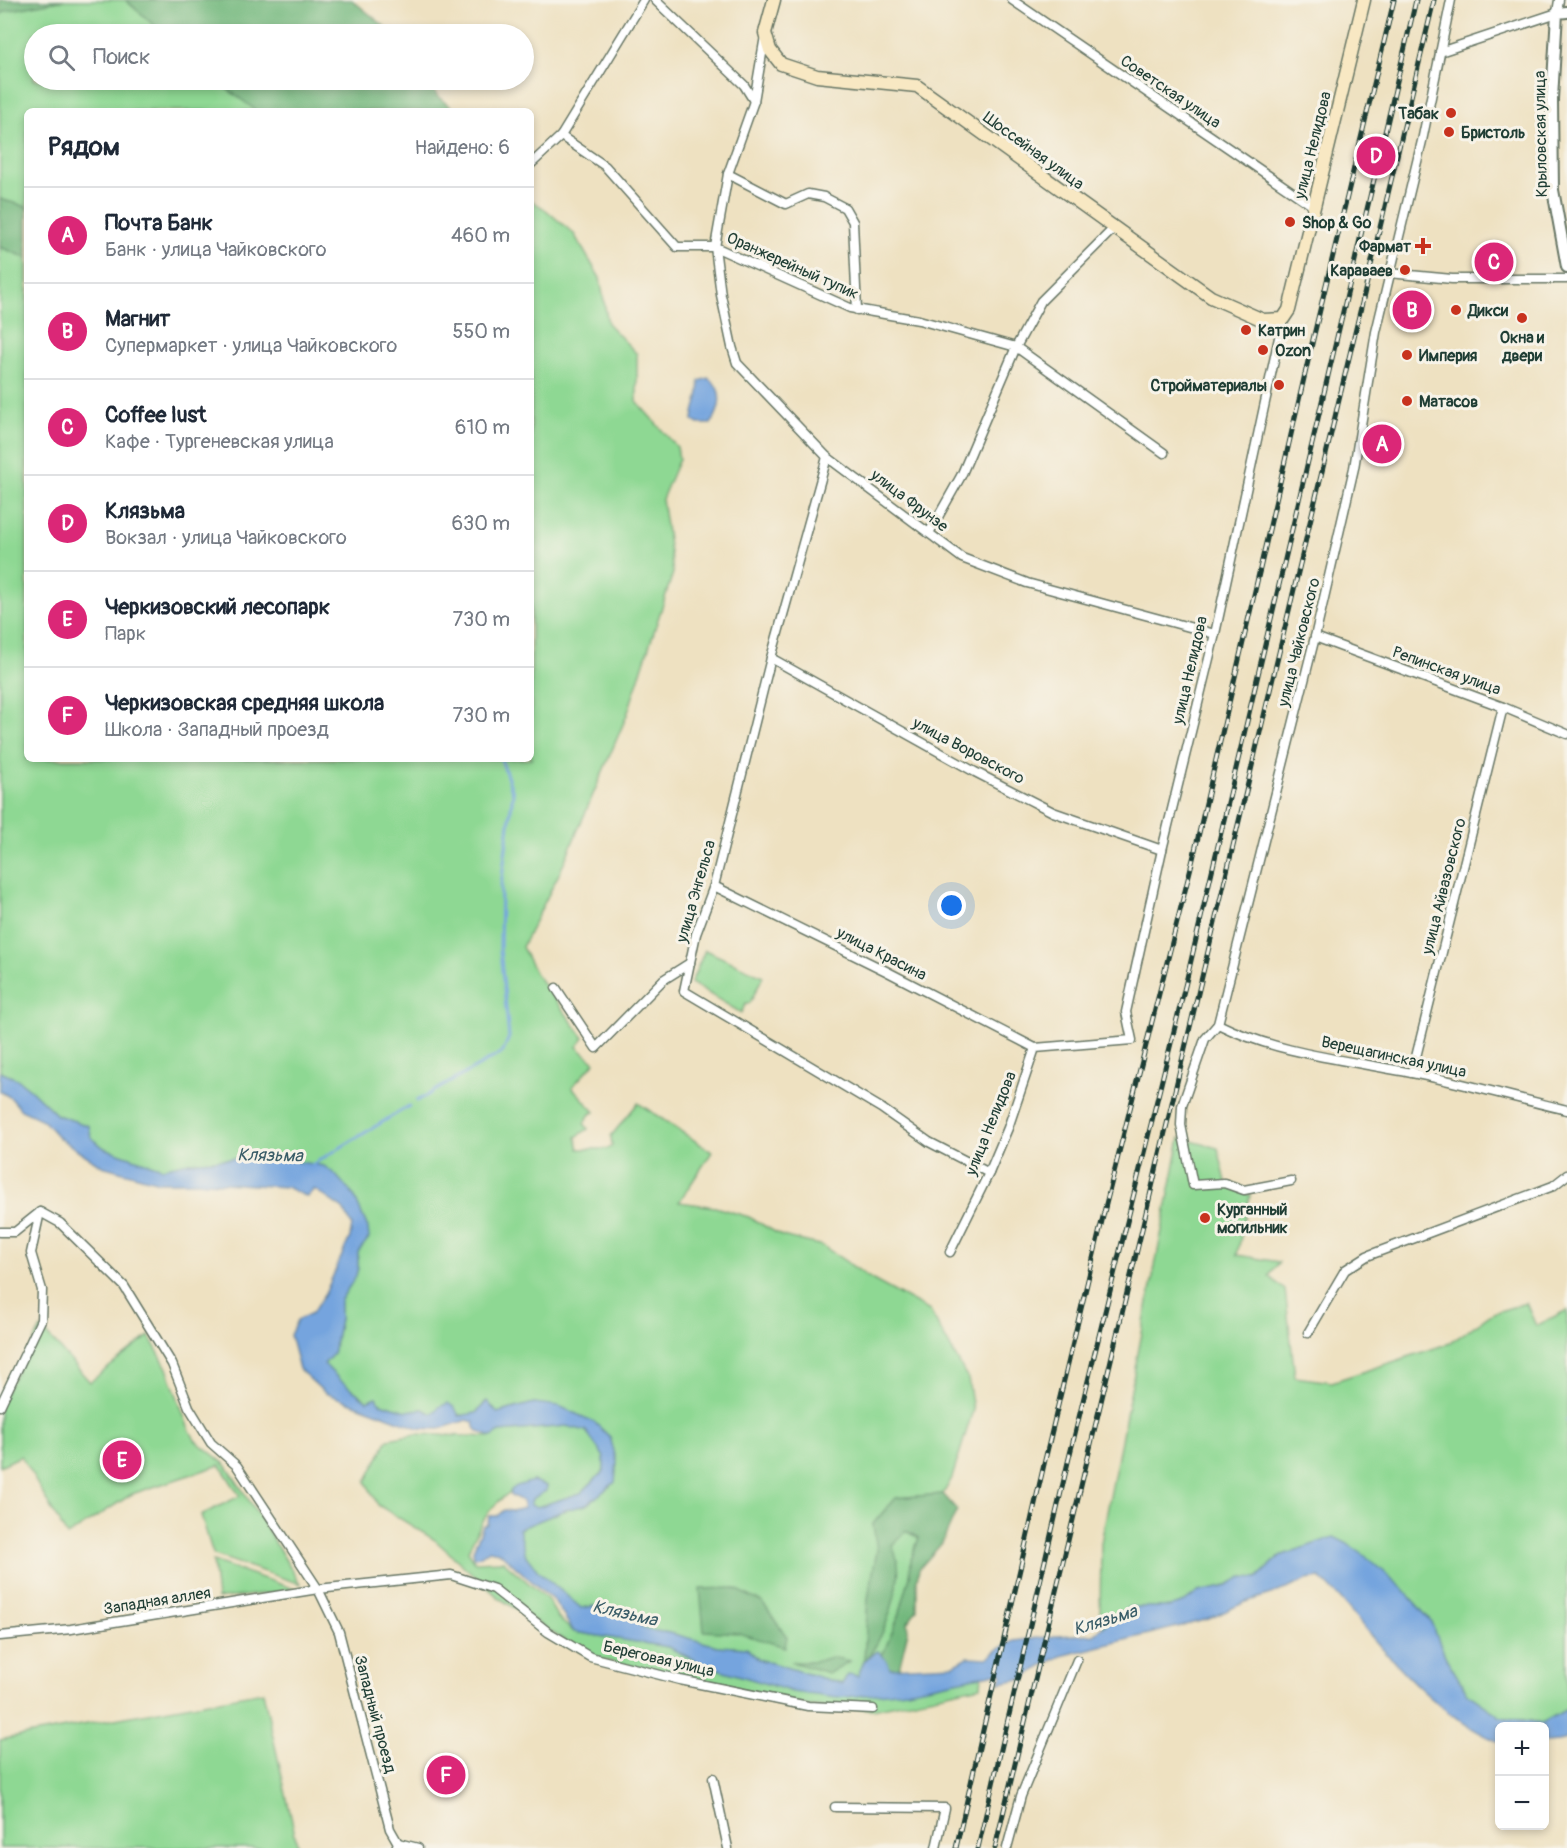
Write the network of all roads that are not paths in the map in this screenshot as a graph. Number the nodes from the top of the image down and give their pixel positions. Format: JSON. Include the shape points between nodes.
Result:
{"nodes":[{"id":1,"x":644,"y":0,"type":"edge"},
{"id":2,"x":655,"y":0,"type":"edge"},
{"id":3,"x":774,"y":0,"type":"edge"},
{"id":4,"x":1012,"y":0,"type":"edge"},
{"id":5,"x":1364,"y":0,"type":"edge"},
{"id":6,"x":1450,"y":0,"type":"edge"},
{"id":7,"x":1559,"y":0,"type":"edge"},
{"id":8,"x":1562,"y":13,"type":"edge"},
{"id":9,"x":765,"y":33,"type":"junction"},
{"id":10,"x":1440,"y":52,"type":"junction"},
{"id":11,"x":754,"y":101,"type":"junction"},
{"id":12,"x":561,"y":136,"type":"junction"},
{"id":13,"x":534,"y":161,"type":"edge"},
{"id":14,"x":728,"y":174,"type":"junction"},
{"id":15,"x":1314,"y":206,"type":"junction"},
{"id":16,"x":1114,"y":228,"type":"junction"},
{"id":17,"x":715,"y":247,"type":"junction"},
{"id":18,"x":1567,"y":267,"type":"edge"},
{"id":19,"x":1389,"y":273,"type":"junction"},
{"id":20,"x":1567,"y":279,"type":"edge"},
{"id":21,"x":857,"y":310,"type":"junction"},
{"id":22,"x":1283,"y":319,"type":"junction"},
{"id":23,"x":1016,"y":347,"type":"junction"},
{"id":24,"x":1164,"y":453,"type":"dead end"},
{"id":25,"x":827,"y":457,"type":"junction"},
{"id":26,"x":929,"y":533,"type":"junction"},
{"id":27,"x":1215,"y":634,"type":"junction"},
{"id":28,"x":1315,"y":637,"type":"junction"},
{"id":29,"x":771,"y":658,"type":"junction"},
{"id":30,"x":1503,"y":707,"type":"junction"},
{"id":31,"x":1567,"y":734,"type":"edge"},
{"id":32,"x":1162,"y":850,"type":"junction"},
{"id":33,"x":714,"y":886,"type":"junction"},
{"id":34,"x":690,"y":963,"type":"junction"},
{"id":35,"x":556,"y":988,"type":"dead end"},
{"id":36,"x":1218,"y":1024,"type":"junction"},
{"id":37,"x":1035,"y":1048,"type":"junction"},
{"id":38,"x":1412,"y":1073,"type":"junction"},
{"id":39,"x":1567,"y":1110,"type":"edge"},
{"id":40,"x":989,"y":1173,"type":"junction"},
{"id":41,"x":1567,"y":1175,"type":"edge"},
{"id":42,"x":1291,"y":1181,"type":"dead end"},
{"id":43,"x":40,"y":1212,"type":"junction"},
{"id":44,"x":0,"y":1232,"type":"edge"},
{"id":45,"x":950,"y":1252,"type":"dead end"},
{"id":46,"x":1308,"y":1333,"type":"dead end"},
{"id":47,"x":0,"y":1406,"type":"edge"},
{"id":48,"x":318,"y":1589,"type":"junction"},
{"id":49,"x":0,"y":1636,"type":"edge"},
{"id":50,"x":1077,"y":1660,"type":"dead end"},
{"id":51,"x":873,"y":1709,"type":"dead end"},
{"id":52,"x":713,"y":1778,"type":"dead end"},
{"id":53,"x":835,"y":1807,"type":"dead end"},
{"id":54,"x":397,"y":1846,"type":"edge"},
{"id":55,"x":418,"y":1848,"type":"edge"},
{"id":56,"x":728,"y":1848,"type":"edge"},
{"id":57,"x":936,"y":1848,"type":"edge"},
{"id":58,"x":1007,"y":1848,"type":"edge"}],
"edges":[{"from":1,"to":12,"type":"street"},
{"from":2,"to":11,"type":"street","via":[[744,85]]},
{"from":3,"to":9,"type":"main road"},
{"from":4,"to":15,"type":"street","name":"Советская улица"},
{"from":5,"to":15,"type":"main road","name":"улица Нелидова"},
{"from":6,"to":10,"type":"street","name":"улица Чайковского"},
{"from":7,"to":8,"type":"street","name":"Крыловская улица"},
{"from":8,"to":10,"type":"street"},
{"from":8,"to":18,"type":"street","name":"Крыловская улица","via":[[1552,99],[1553,190]]},
{"from":9,"to":11,"type":"street","name":"улица Фрунзе"},
{"from":9,"to":16,"type":"main road","name":"Шоссейная улица","via":[[770,50],[782,64],[818,76],[917,86]]},
{"from":10,"to":19,"type":"street","name":"улица Чайковского"},
{"from":11,"to":14,"type":"street","name":"улица Фрунзе"},
{"from":12,"to":13,"type":"street"},
{"from":12,"to":17,"type":"street","name":"Оранжерейный тупик","via":[[605,166],[677,247]]},
{"from":14,"to":17,"type":"street","name":"улица Фрунзе"},
{"from":14,"to":21,"type":"street","via":[[786,204],[808,194],[845,208],[854,222]]},
{"from":15,"to":22,"type":"main road","name":"улица Нелидова","via":[[1289,310]]},
{"from":16,"to":22,"type":"main road","name":"Шоссейная улица","via":[[1211,297],[1263,320]]},
{"from":16,"to":23,"type":"street","via":[[1041,301]]},
{"from":17,"to":21,"type":"street","name":"Оранжерейный тупик"},
{"from":17,"to":25,"type":"street","name":"улица Фрунзе","via":[[721,295],[737,363]]},
{"from":19,"to":20,"type":"street","via":[[1452,279]]},
{"from":19,"to":28,"type":"street","name":"улица Чайковского","via":[[1354,468]]},
{"from":21,"to":23,"type":"street","name":"Оранжерейный тупик","via":[[920,320]]},
{"from":22,"to":27,"type":"street","name":"улица Нелидова"},
{"from":23,"to":24,"type":"street","name":"Оранжерейный тупик"},
{"from":23,"to":26,"type":"street","via":[[961,477]]},
{"from":25,"to":26,"type":"street","name":"улица Фрунзе"},
{"from":25,"to":29,"type":"street","name":"улица Энгельса"},
{"from":26,"to":27,"type":"street","name":"улица Фрунзе","via":[[962,558],[1027,583]]},
{"from":27,"to":32,"type":"street","name":"улица Нелидова"},
{"from":28,"to":30,"type":"street","name":"Репинская улица"},
{"from":28,"to":36,"type":"street","name":"улица Чайковского"},
{"from":29,"to":32,"type":"street","name":"улица Воровского","via":[[1053,812]]},
{"from":29,"to":33,"type":"street","name":"улица Энгельса"},
{"from":30,"to":31,"type":"street","name":"Репинская улица"},
{"from":30,"to":38,"type":"street","name":"улица Айвазовского"},
{"from":32,"to":37,"type":"street","name":"улица Нелидова","via":[[1126,1012],[1132,1040]]},
{"from":33,"to":34,"type":"street","name":"улица Энгельса"},
{"from":33,"to":37,"type":"street","name":"улица Красина"},
{"from":34,"to":35,"type":"street","via":[[663,980],[596,1048]]},
{"from":34,"to":40,"type":"street","name":"улица Энгельса","via":[[684,991],[881,1108],[929,1142]]},
{"from":36,"to":38,"type":"street","name":"Верещагинская улица","via":[[1238,1034],[1330,1059]]},
{"from":36,"to":42,"type":"street","name":"улица Чайковского","via":[[1205,1039],[1182,1106],[1181,1125],[1193,1185],[1224,1183],[1244,1190]]},
{"from":37,"to":40,"type":"street","name":"улица Нелидова"},
{"from":38,"to":39,"type":"street","name":"Верещагинская улица"},
{"from":40,"to":45,"type":"street","name":"улица Нелидова"},
{"from":41,"to":46,"type":"street","via":[[1553,1186],[1367,1256],[1345,1270]]},
{"from":43,"to":44,"type":"street","via":[[15,1232]]},
{"from":43,"to":47,"type":"street","via":[[31,1253],[42,1290],[41,1320]]},
{"from":43,"to":48,"type":"street","name":"Западный проезд","via":[[60,1223],[124,1286],[172,1364],[189,1407],[211,1443],[237,1466]]},
{"from":48,"to":49,"type":"street","name":"Западная аллея","via":[[71,1629]]},
{"from":48,"to":51,"type":"street","name":"Береговая улица","via":[[452,1575],[494,1589],[548,1632],[590,1657],[808,1706]]},
{"from":48,"to":54,"type":"street","name":"Западный проезд","via":[[339,1632]]},
{"from":50,"to":58,"type":"street","via":[[1021,1796]]},
{"from":52,"to":56,"type":"street"},
{"from":53,"to":57,"type":"street","via":[[945,1808]]},
{"from":54,"to":55,"type":"street"}]}
